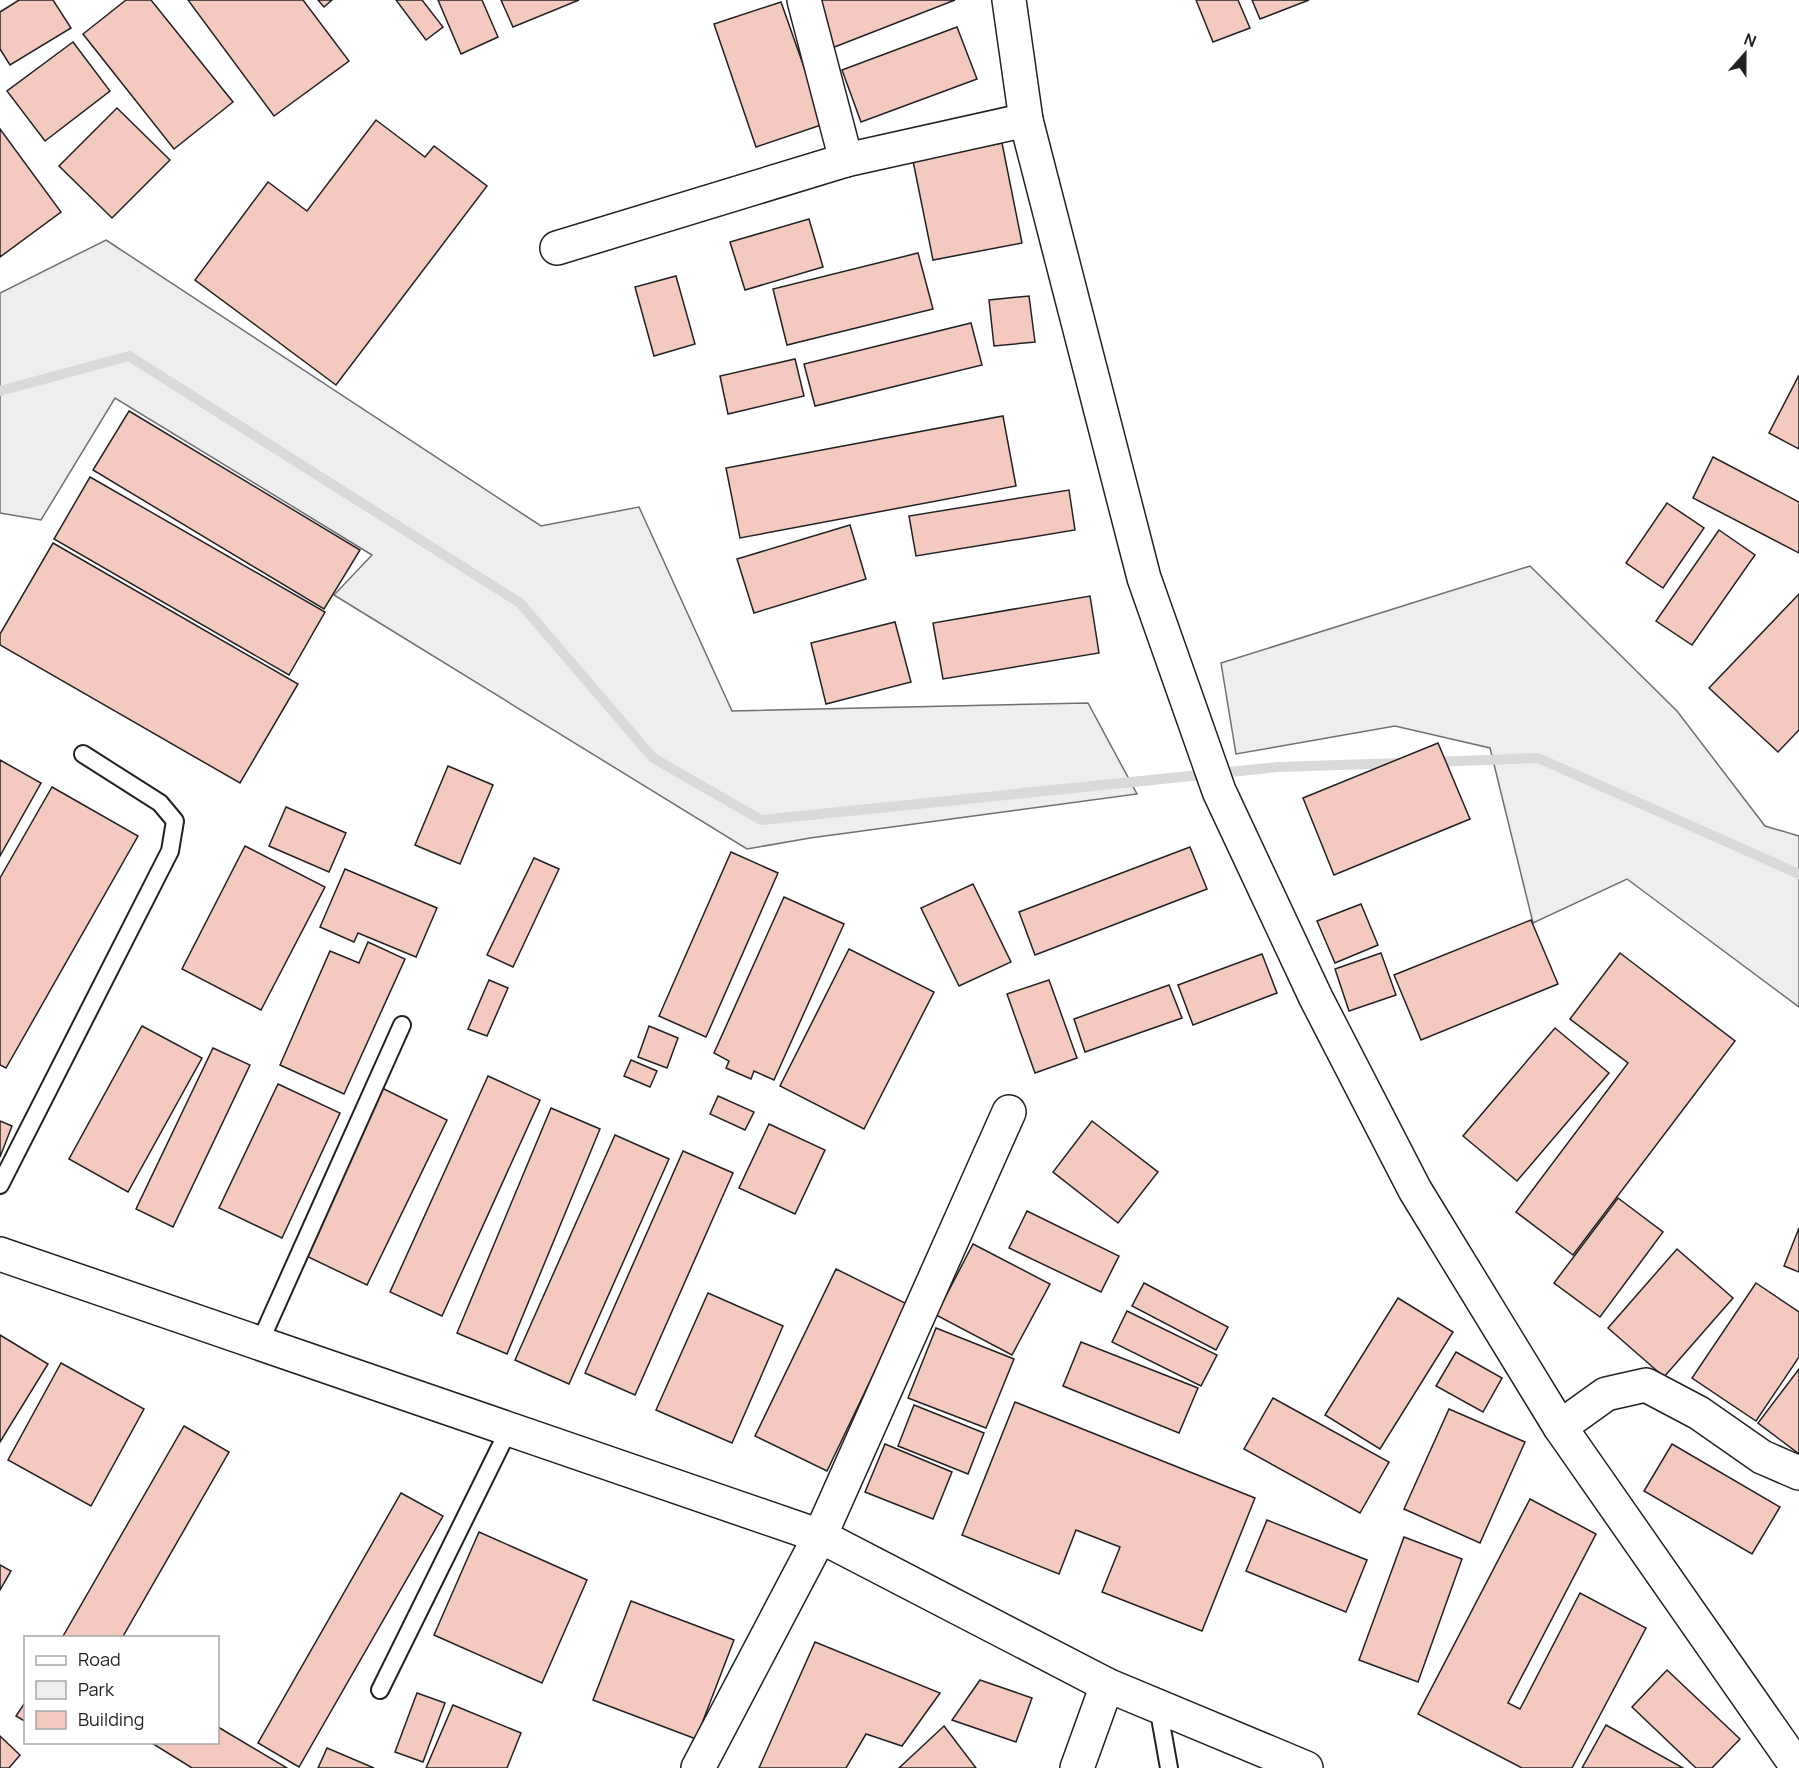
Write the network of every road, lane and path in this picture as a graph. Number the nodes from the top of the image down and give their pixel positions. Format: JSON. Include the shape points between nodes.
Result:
{"nodes":[{"id":1,"x":804,"y":0,"type":"edge"},
{"id":2,"x":1009,"y":0,"type":"edge"},
{"id":3,"x":1026,"y":120,"type":"junction"},
{"id":4,"x":846,"y":160,"type":"junction"},
{"id":5,"x":557,"y":248,"type":"dead end"},
{"id":6,"x":83,"y":754,"type":"dead end"},
{"id":7,"x":402,"y":1025,"type":"dead end"},
{"id":8,"x":1009,"y":1112,"type":"dead end"},
{"id":9,"x":0,"y":1185,"type":"edge"},
{"id":10,"x":0,"y":1254,"type":"edge"},
{"id":11,"x":260,"y":1342,"type":"junction"},
{"id":12,"x":1560,"y":1427,"type":"junction"},
{"id":13,"x":509,"y":1429,"type":"junction"},
{"id":14,"x":1799,"y":1473,"type":"edge"},
{"id":15,"x":820,"y":1536,"type":"junction"},
{"id":16,"x":1107,"y":1685,"type":"junction"},
{"id":17,"x":380,"y":1690,"type":"dead end"},
{"id":18,"x":1158,"y":1706,"type":"junction"},
{"id":19,"x":698,"y":1768,"type":"edge"},
{"id":20,"x":1077,"y":1768,"type":"edge"},
{"id":21,"x":1169,"y":1768,"type":"edge"},
{"id":22,"x":1306,"y":1768,"type":"edge"},
{"id":23,"x":1798,"y":1768,"type":"edge"}],
"edges":[{"from":1,"to":4,"type":"street"},
{"from":2,"to":3,"type":"street"},
{"from":3,"to":4,"type":"street"},
{"from":3,"to":12,"type":"street","via":[[1144,578],[1219,791],[1316,998],[1415,1190]]},
{"from":4,"to":5,"type":"street"},
{"from":6,"to":9,"type":"lane","via":[[160,803],[175,821],[170,851]]},
{"from":7,"to":11,"type":"lane"},
{"from":8,"to":15,"type":"street"},
{"from":10,"to":11,"type":"street"},
{"from":11,"to":13,"type":"street"},
{"from":12,"to":14,"type":"street","via":[[1606,1394],[1646,1385],[1699,1413],[1762,1457]]},
{"from":12,"to":23,"type":"street"},
{"from":13,"to":15,"type":"street"},
{"from":13,"to":17,"type":"lane"},
{"from":15,"to":16,"type":"street"},
{"from":15,"to":19,"type":"street"},
{"from":16,"to":18,"type":"street"},
{"from":16,"to":20,"type":"street"},
{"from":18,"to":21,"type":"lane"},
{"from":18,"to":22,"type":"street"}]}
